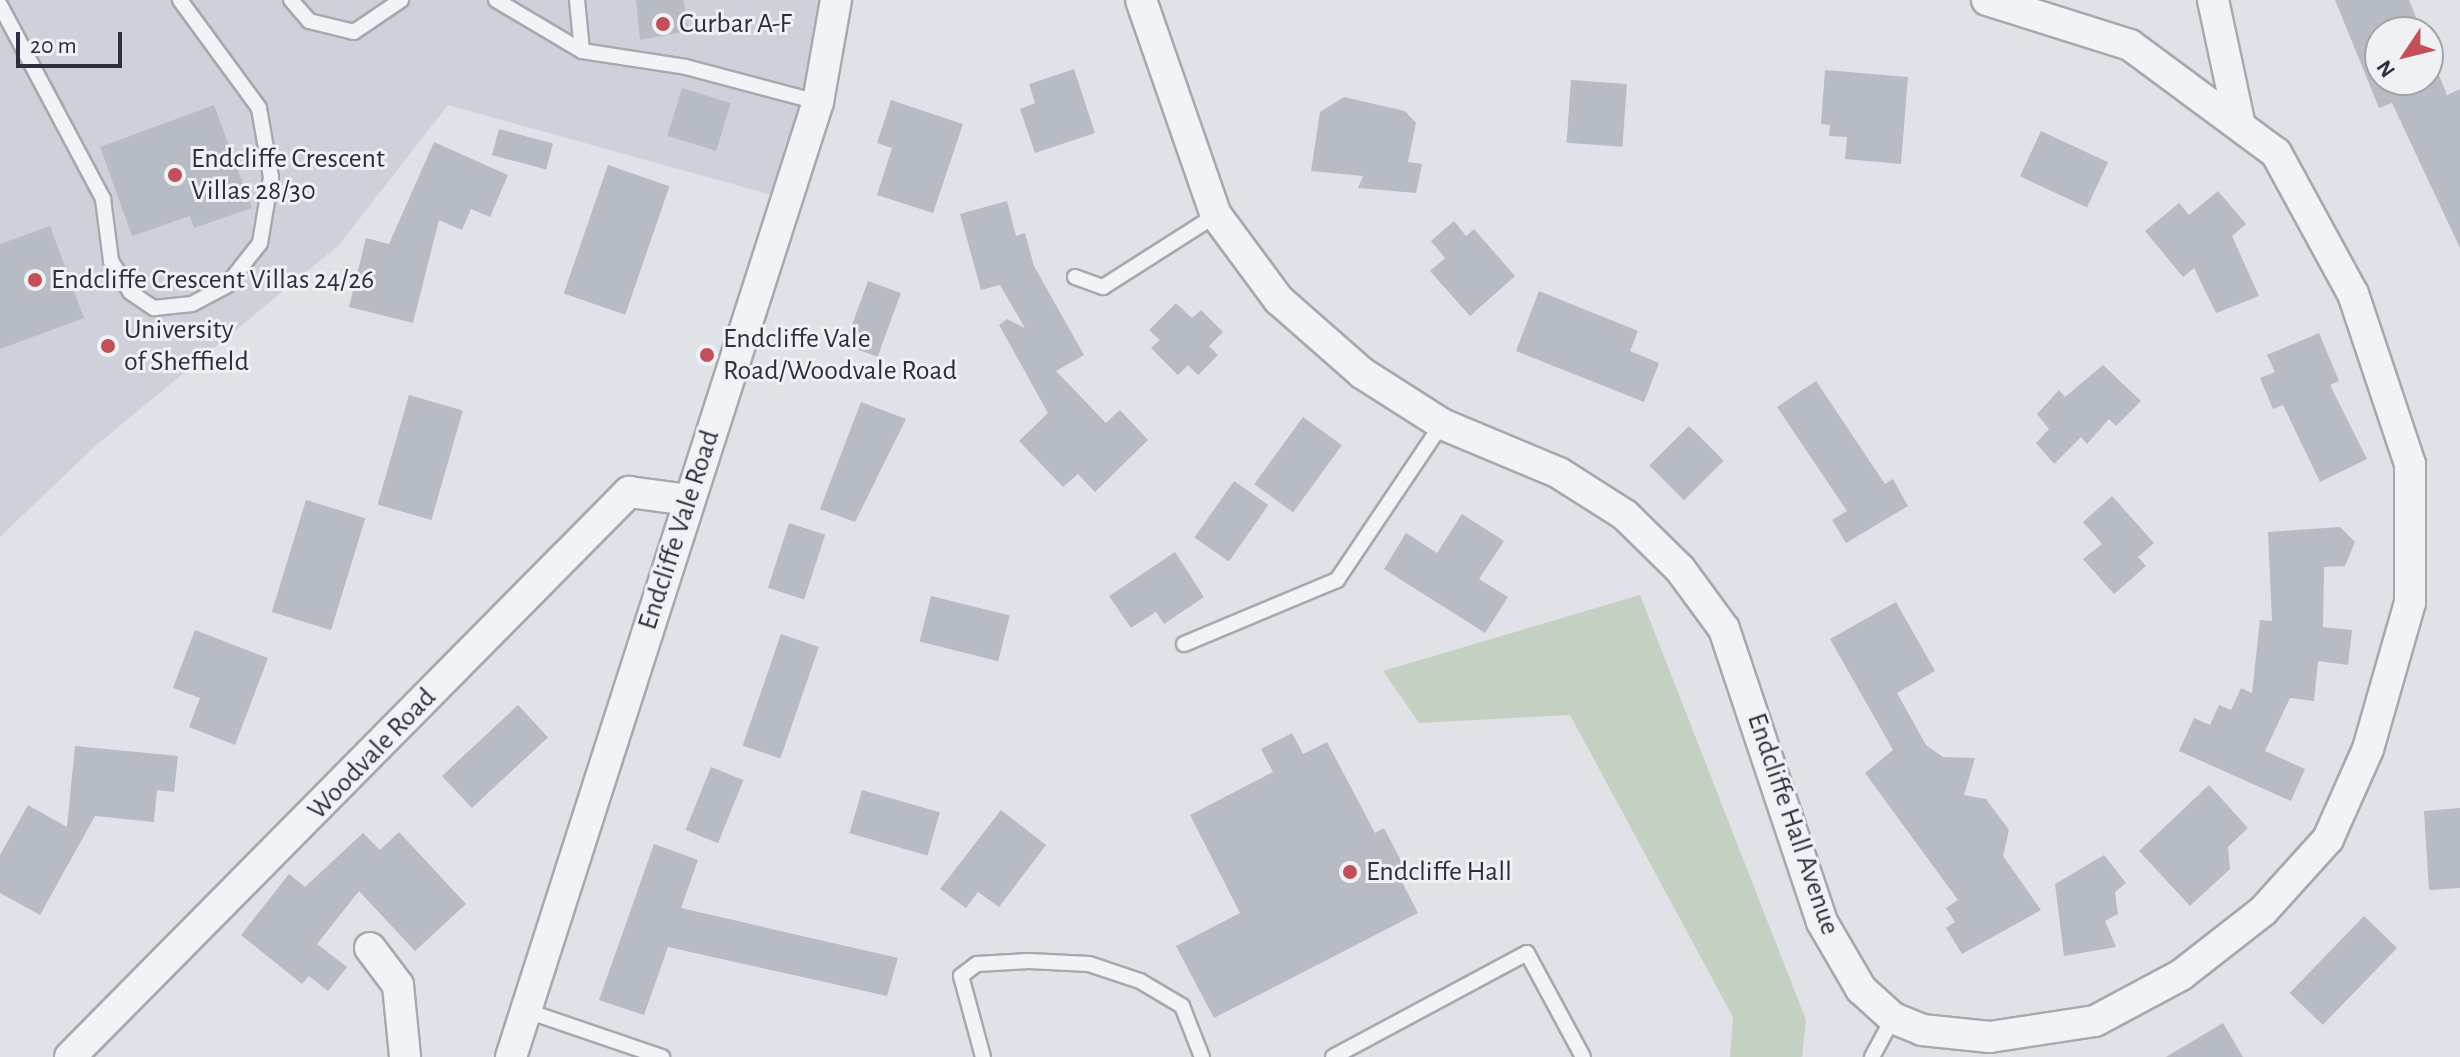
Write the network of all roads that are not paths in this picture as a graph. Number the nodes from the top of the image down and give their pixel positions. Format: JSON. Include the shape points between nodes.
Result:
{"nodes":[{"id":1,"x":180,"y":0,"type":"edge"},
{"id":2,"x":291,"y":0,"type":"edge"},
{"id":3,"x":401,"y":0,"type":"edge"},
{"id":4,"x":496,"y":0,"type":"edge"},
{"id":5,"x":577,"y":0,"type":"edge"},
{"id":6,"x":836,"y":0,"type":"edge"},
{"id":7,"x":1141,"y":0,"type":"edge"},
{"id":8,"x":1987,"y":0,"type":"edge"},
{"id":9,"x":2213,"y":0,"type":"edge"},
{"id":10,"x":0,"y":5,"type":"edge"},
{"id":11,"x":582,"y":51,"type":"junction"},
{"id":12,"x":818,"y":102,"type":"junction"},
{"id":13,"x":2239,"y":121,"type":"junction"},
{"id":14,"x":1216,"y":215,"type":"junction"},
{"id":15,"x":1075,"y":277,"type":"dead end"},
{"id":16,"x":1442,"y":424,"type":"junction"},
{"id":17,"x":689,"y":500,"type":"junction"},
{"id":18,"x":1184,"y":644,"type":"dead end"},
{"id":19,"x":370,"y":948,"type":"dead end"},
{"id":20,"x":524,"y":1010,"type":"junction"},
{"id":21,"x":1893,"y":1018,"type":"junction"},
{"id":22,"x":70,"y":1057,"type":"edge"},
{"id":23,"x":405,"y":1057,"type":"edge"},
{"id":24,"x":511,"y":1057,"type":"edge"},
{"id":25,"x":662,"y":1057,"type":"edge"},
{"id":26,"x":983,"y":1057,"type":"edge"},
{"id":27,"x":1202,"y":1057,"type":"edge"},
{"id":28,"x":1333,"y":1057,"type":"edge"},
{"id":29,"x":1583,"y":1057,"type":"edge"},
{"id":30,"x":1872,"y":1057,"type":"edge"}],
"edges":[{"from":1,"to":10,"type":"lane","via":[[259,108],[271,177],[260,243],[227,285],[192,304],[154,308],[130,292],[111,261],[103,199]]},
{"from":2,"to":3,"type":"lane","via":[[309,21],[354,32]]},
{"from":4,"to":11,"type":"lane"},
{"from":5,"to":11,"type":"lane"},
{"from":6,"to":12,"type":"street","name":"Endcliffe Vale Road"},
{"from":7,"to":14,"type":"street","name":"Endcliffe Hall Avenue"},
{"from":8,"to":13,"type":"street","name":"Endcliffe Hall Avenue","via":[[2130,45]]},
{"from":9,"to":13,"type":"street"},
{"from":11,"to":12,"type":"lane","via":[[686,67]]},
{"from":12,"to":17,"type":"street","name":"Endcliffe Vale Road"},
{"from":13,"to":21,"type":"street","name":"Endcliffe Hall Avenue","via":[[2276,153],[2353,294],[2410,464],[2410,603],[2368,749],[2328,839],[2263,911],[2181,975],[2095,1021],[1990,1037],[1922,1030]]},
{"from":14,"to":15,"type":"lane","via":[[1103,287]]},
{"from":14,"to":16,"type":"street","name":"Endcliffe Hall Avenue","via":[[1279,300],[1362,373]]},
{"from":16,"to":18,"type":"lane","via":[[1337,580]]},
{"from":16,"to":21,"type":"street","name":"Endcliffe Hall Avenue","via":[[1559,473],[1625,515],[1680,569],[1724,629],[1822,922],[1861,989]]},
{"from":17,"to":20,"type":"street","name":"Endcliffe Vale Road"},
{"from":17,"to":22,"type":"street","name":"Woodvale Road","via":[[629,492]]},
{"from":19,"to":23,"type":"street","via":[[398,985]]},
{"from":20,"to":24,"type":"street","name":"Endcliffe Vale Road"},
{"from":20,"to":25,"type":"lane"},
{"from":21,"to":30,"type":"lane"},
{"from":26,"to":27,"type":"lane","via":[[961,976],[977,964],[1029,961],[1089,964],[1140,981],[1182,1006]]},
{"from":28,"to":29,"type":"lane","via":[[1527,953]]}]}
